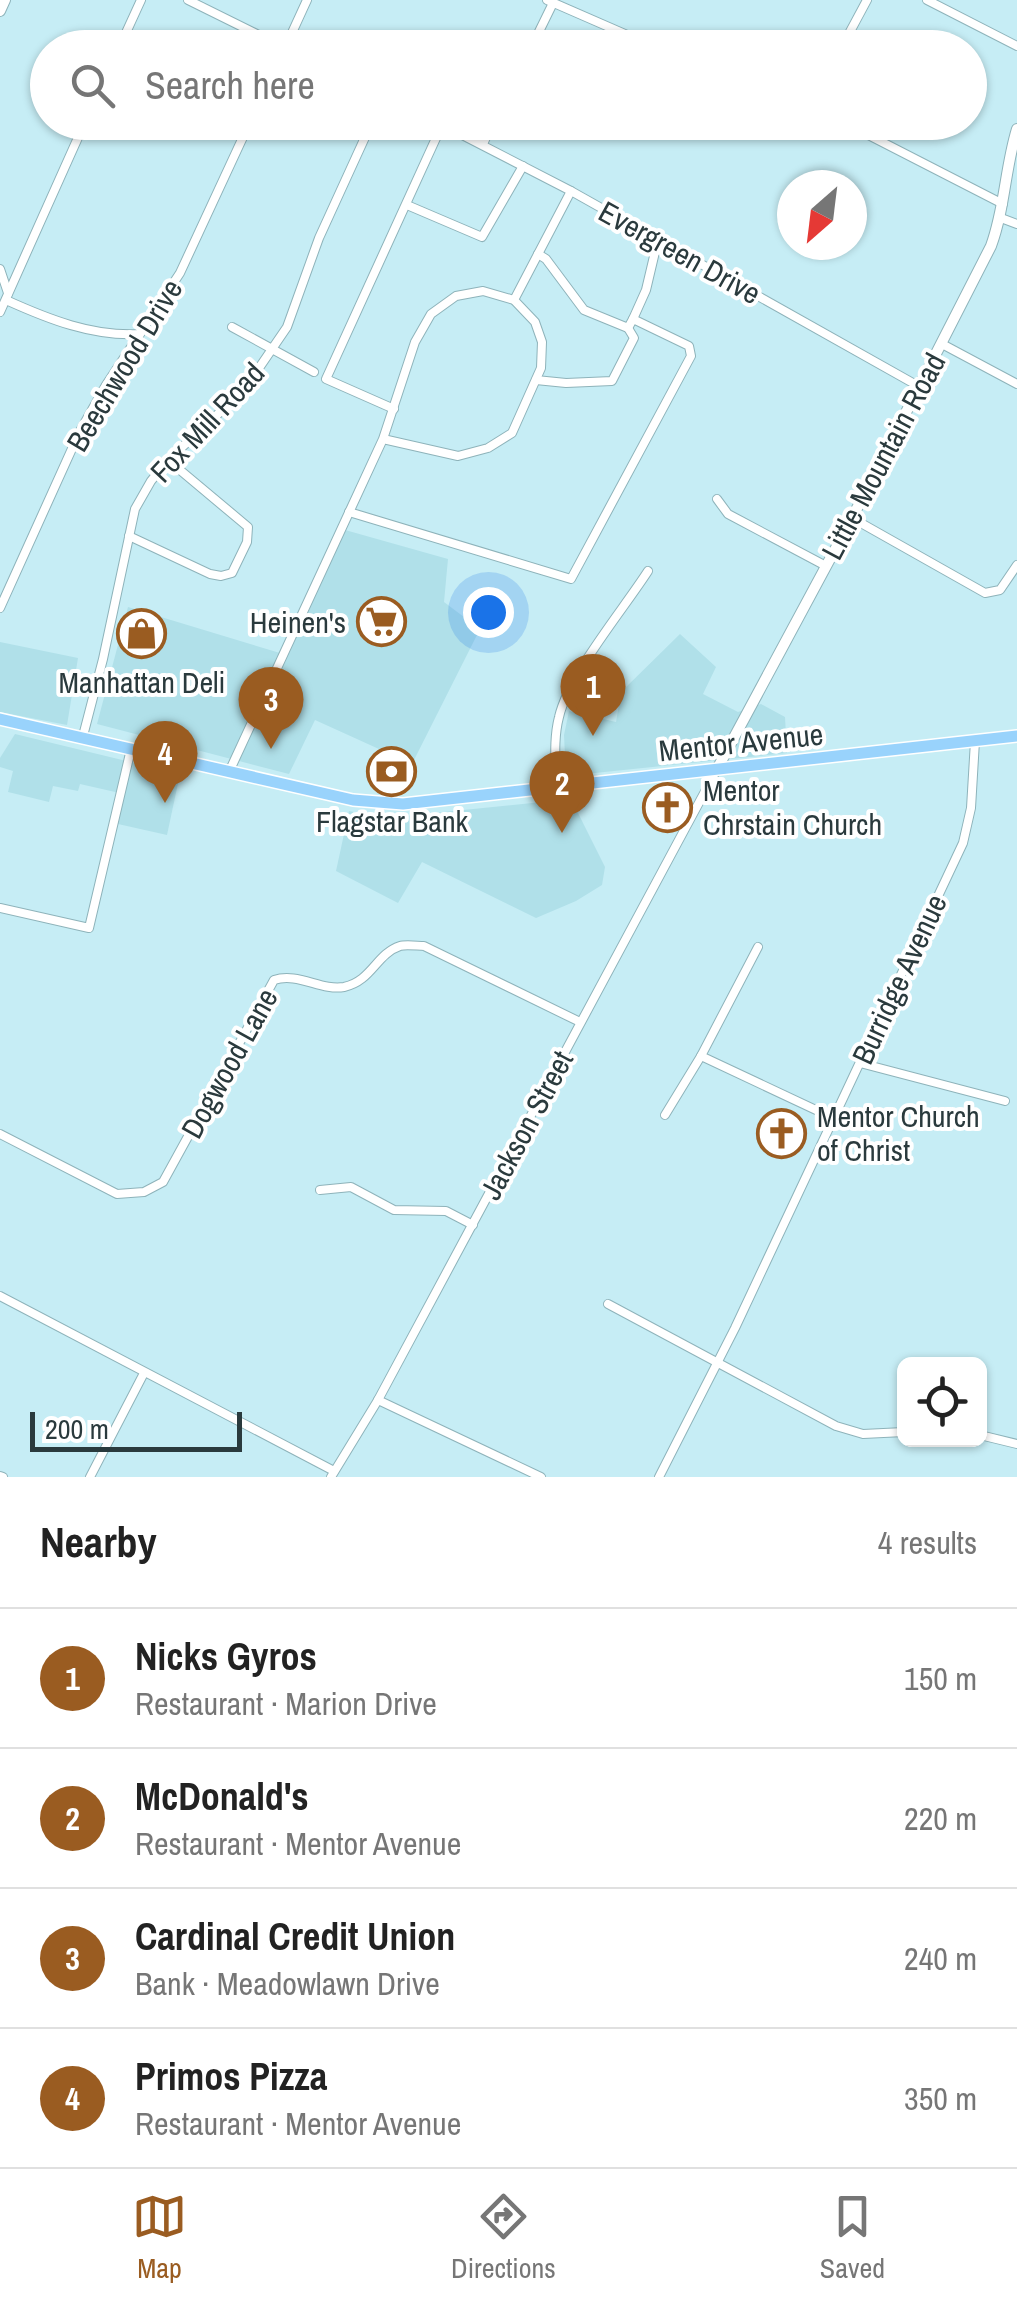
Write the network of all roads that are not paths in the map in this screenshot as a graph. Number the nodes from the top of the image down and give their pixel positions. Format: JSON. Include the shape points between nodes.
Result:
{"nodes":[{"id":1,"x":5,"y":0,"type":"edge"},
{"id":2,"x":141,"y":0,"type":"edge"},
{"id":3,"x":188,"y":0,"type":"edge"},
{"id":4,"x":307,"y":0,"type":"edge"},
{"id":5,"x":866,"y":0,"type":"edge"},
{"id":6,"x":928,"y":0,"type":"edge"},
{"id":7,"x":550,"y":2,"type":"edge"},
{"id":8,"x":0,"y":12,"type":"edge"},
{"id":9,"x":127,"y":30,"type":"edge"},
{"id":10,"x":249,"y":30,"type":"edge"},
{"id":11,"x":293,"y":30,"type":"edge"},
{"id":12,"x":538,"y":30,"type":"edge"},
{"id":13,"x":615,"y":30,"type":"edge"},
{"id":14,"x":850,"y":30,"type":"edge"},
{"id":15,"x":986,"y":30,"type":"edge"},
{"id":16,"x":987,"y":30,"type":"edge"},
{"id":17,"x":1017,"y":46,"type":"edge"},
{"id":18,"x":1017,"y":130,"type":"edge"},
{"id":19,"x":77,"y":140,"type":"edge"},
{"id":20,"x":242,"y":140,"type":"edge"},
{"id":21,"x":364,"y":140,"type":"edge"},
{"id":22,"x":433,"y":140,"type":"edge"},
{"id":23,"x":474,"y":140,"type":"edge"},
{"id":24,"x":485,"y":140,"type":"edge"},
{"id":25,"x":878,"y":140,"type":"edge"},
{"id":26,"x":483,"y":144,"type":"junction"},
{"id":27,"x":523,"y":166,"type":"junction"},
{"id":28,"x":572,"y":191,"type":"junction"},
{"id":29,"x":1004,"y":204,"type":"junction"},
{"id":30,"x":407,"y":205,"type":"junction"},
{"id":31,"x":1001,"y":218,"type":"junction"},
{"id":32,"x":1017,"y":224,"type":"edge"},
{"id":33,"x":661,"y":242,"type":"junction"},
{"id":34,"x":538,"y":254,"type":"junction"},
{"id":35,"x":0,"y":269,"type":"edge"},
{"id":36,"x":7,"y":296,"type":"junction"},
{"id":37,"x":514,"y":300,"type":"junction"},
{"id":38,"x":0,"y":312,"type":"edge"},
{"id":39,"x":632,"y":318,"type":"junction"},
{"id":40,"x":232,"y":327,"type":"dead end"},
{"id":41,"x":628,"y":328,"type":"junction"},
{"id":42,"x":140,"y":334,"type":"junction"},
{"id":43,"x":115,"y":335,"type":"junction"},
{"id":44,"x":942,"y":344,"type":"junction"},
{"id":45,"x":272,"y":350,"type":"junction"},
{"id":46,"x":125,"y":356,"type":"junction"},
{"id":47,"x":314,"y":372,"type":"dead end"},
{"id":48,"x":536,"y":380,"type":"junction"},
{"id":49,"x":1017,"y":384,"type":"edge"},
{"id":50,"x":920,"y":387,"type":"junction"},
{"id":51,"x":394,"y":409,"type":"junction"},
{"id":52,"x":383,"y":439,"type":"junction"},
{"id":53,"x":168,"y":460,"type":"junction"},
{"id":54,"x":717,"y":499,"type":"dead end"},
{"id":55,"x":348,"y":512,"type":"junction"},
{"id":56,"x":852,"y":518,"type":"junction"},
{"id":57,"x":129,"y":536,"type":"junction"},
{"id":58,"x":1017,"y":565,"type":"edge"},
{"id":59,"x":826,"y":566,"type":"junction"},
{"id":60,"x":648,"y":571,"type":"dead end"},
{"id":61,"x":0,"y":608,"type":"edge"},
{"id":62,"x":0,"y":719,"type":"edge"},
{"id":63,"x":82,"y":736,"type":"junction"},
{"id":64,"x":1017,"y":736,"type":"edge"},
{"id":65,"x":975,"y":741,"type":"junction"},
{"id":66,"x":132,"y":749,"type":"junction"},
{"id":67,"x":716,"y":771,"type":"junction"},
{"id":68,"x":229,"y":772,"type":"junction"},
{"id":69,"x":556,"y":787,"type":"junction"},
{"id":70,"x":0,"y":908,"type":"edge"},
{"id":71,"x":758,"y":947,"type":"dead end"},
{"id":72,"x":580,"y":1022,"type":"junction"},
{"id":73,"x":701,"y":1056,"type":"junction"},
{"id":74,"x":860,"y":1063,"type":"junction"},
{"id":75,"x":1006,"y":1101,"type":"dead end"},
{"id":76,"x":665,"y":1115,"type":"dead end"},
{"id":77,"x":833,"y":1118,"type":"junction"},
{"id":78,"x":0,"y":1134,"type":"edge"},
{"id":79,"x":320,"y":1190,"type":"dead end"},
{"id":80,"x":473,"y":1225,"type":"junction"},
{"id":81,"x":0,"y":1296,"type":"edge"},
{"id":82,"x":608,"y":1304,"type":"dead end"},
{"id":83,"x":717,"y":1363,"type":"junction"},
{"id":84,"x":144,"y":1373,"type":"junction"},
{"id":85,"x":378,"y":1400,"type":"junction"},
{"id":86,"x":897,"y":1432,"type":"edge"},
{"id":87,"x":987,"y":1437,"type":"edge"},
{"id":88,"x":1017,"y":1444,"type":"edge"},
{"id":89,"x":332,"y":1474,"type":"edge"},
{"id":90,"x":90,"y":1477,"type":"edge"},
{"id":91,"x":541,"y":1477,"type":"edge"},
{"id":92,"x":659,"y":1477,"type":"edge"}],
"edges":[{"from":1,"to":8,"type":"street"},
{"from":2,"to":9,"type":"street"},
{"from":3,"to":10,"type":"street"},
{"from":4,"to":11,"type":"street"},
{"from":5,"to":14,"type":"street"},
{"from":6,"to":15,"type":"street"},
{"from":7,"to":12,"type":"street"},
{"from":7,"to":13,"type":"street"},
{"from":16,"to":17,"type":"street"},
{"from":18,"to":29,"type":"street","name":"Little Mountain Road"},
{"from":19,"to":36,"type":"street"},
{"from":20,"to":42,"type":"street","name":"Beechwood Drive","via":[[180,273]]},
{"from":21,"to":45,"type":"street","name":"Fox Mill Road"},
{"from":22,"to":30,"type":"street"},
{"from":23,"to":26,"type":"street","name":"Evergreen Drive"},
{"from":24,"to":26,"type":"street"},
{"from":25,"to":29,"type":"street"},
{"from":26,"to":27,"type":"street","name":"Evergreen Drive"},
{"from":27,"to":28,"type":"street","name":"Evergreen Drive"},
{"from":27,"to":30,"type":"street","via":[[482,237]]},
{"from":28,"to":33,"type":"street","name":"Evergreen Drive"},
{"from":28,"to":34,"type":"street"},
{"from":29,"to":31,"type":"street","name":"Little Mountain Road"},
{"from":30,"to":51,"type":"street","via":[[326,378]]},
{"from":31,"to":32,"type":"street"},
{"from":31,"to":44,"type":"street","name":"Little Mountain Road"},
{"from":33,"to":39,"type":"street"},
{"from":33,"to":50,"type":"street","name":"Evergreen Drive"},
{"from":34,"to":37,"type":"street"},
{"from":34,"to":41,"type":"street","via":[[584,310]]},
{"from":35,"to":36,"type":"street"},
{"from":36,"to":38,"type":"street"},
{"from":36,"to":43,"type":"street","via":[[53,320]]},
{"from":37,"to":48,"type":"street","via":[[535,322],[542,342]]},
{"from":37,"to":51,"type":"street","via":[[483,290],[456,296],[431,314]]},
{"from":39,"to":41,"type":"street"},
{"from":39,"to":55,"type":"street","via":[[688,346],[691,356],[571,579]]},
{"from":40,"to":45,"type":"street"},
{"from":41,"to":48,"type":"street","via":[[634,338],[612,381]]},
{"from":42,"to":43,"type":"street"},
{"from":42,"to":46,"type":"street","name":"Beechwood Drive"},
{"from":43,"to":46,"type":"street"},
{"from":44,"to":49,"type":"street"},
{"from":44,"to":50,"type":"street","name":"Little Mountain Road"},
{"from":45,"to":47,"type":"street"},
{"from":45,"to":53,"type":"street","name":"Fox Mill Road","via":[[244,390]]},
{"from":46,"to":61,"type":"street","name":"Beechwood Drive","via":[[70,452]]},
{"from":48,"to":52,"type":"street","via":[[512,433],[488,448],[458,456]]},
{"from":50,"to":56,"type":"street","name":"Little Mountain Road"},
{"from":51,"to":52,"type":"street"},
{"from":52,"to":55,"type":"street"},
{"from":53,"to":57,"type":"street","name":"Fox Mill Road","via":[[142,495]]},
{"from":53,"to":57,"type":"street","via":[[248,528],[232,572],[210,574]]},
{"from":54,"to":59,"type":"street","via":[[728,514]]},
{"from":55,"to":68,"type":"street"},
{"from":56,"to":58,"type":"street","via":[[985,592],[1000,590]]},
{"from":56,"to":59,"type":"street","name":"Little Mountain Road"},
{"from":57,"to":63,"type":"street","name":"Fox Mill Road"},
{"from":59,"to":67,"type":"street","name":"Little Mountain Road"},
{"from":60,"to":69,"type":"street","via":[[561,708]]},
{"from":62,"to":63,"type":"main road","name":"Mentor Avenue"},
{"from":63,"to":66,"type":"main road","name":"Mentor Avenue"},
{"from":64,"to":65,"type":"main road","name":"Mentor Avenue"},
{"from":65,"to":67,"type":"main road","name":"Mentor Avenue"},
{"from":65,"to":74,"type":"street","name":"Burridge Avenue","via":[[963,843]]},
{"from":66,"to":68,"type":"main road","name":"Mentor Avenue"},
{"from":66,"to":70,"type":"street","via":[[88,928]]},
{"from":67,"to":69,"type":"main road","name":"Mentor Avenue"},
{"from":67,"to":72,"type":"street","name":"Jackson Street"},
{"from":68,"to":69,"type":"main road","name":"Mentor Avenue","via":[[378,803]]},
{"from":71,"to":73,"type":"street"},
{"from":72,"to":78,"type":"street","name":"Dogwood Lane","via":[[424,946],[400,946],[364,980],[339,988],[300,978],[274,980],[163,1182],[144,1192],[117,1194]]},
{"from":72,"to":80,"type":"street","name":"Jackson Street"},
{"from":73,"to":76,"type":"street"},
{"from":73,"to":77,"type":"street"},
{"from":74,"to":75,"type":"street"},
{"from":74,"to":77,"type":"street","name":"Burridge Avenue"},
{"from":77,"to":83,"type":"street","name":"Burridge Avenue"},
{"from":79,"to":80,"type":"street","via":[[351,1187],[394,1210],[446,1211]]},
{"from":80,"to":85,"type":"street","name":"Jackson Street"},
{"from":81,"to":84,"type":"street"},
{"from":82,"to":83,"type":"street"},
{"from":83,"to":86,"type":"street","via":[[844,1430]]},
{"from":83,"to":92,"type":"street","name":"Burridge Avenue"},
{"from":84,"to":89,"type":"street"},
{"from":84,"to":90,"type":"street"},
{"from":85,"to":89,"type":"street","name":"Jackson Street"},
{"from":85,"to":91,"type":"street"},
{"from":87,"to":88,"type":"street"}]}
